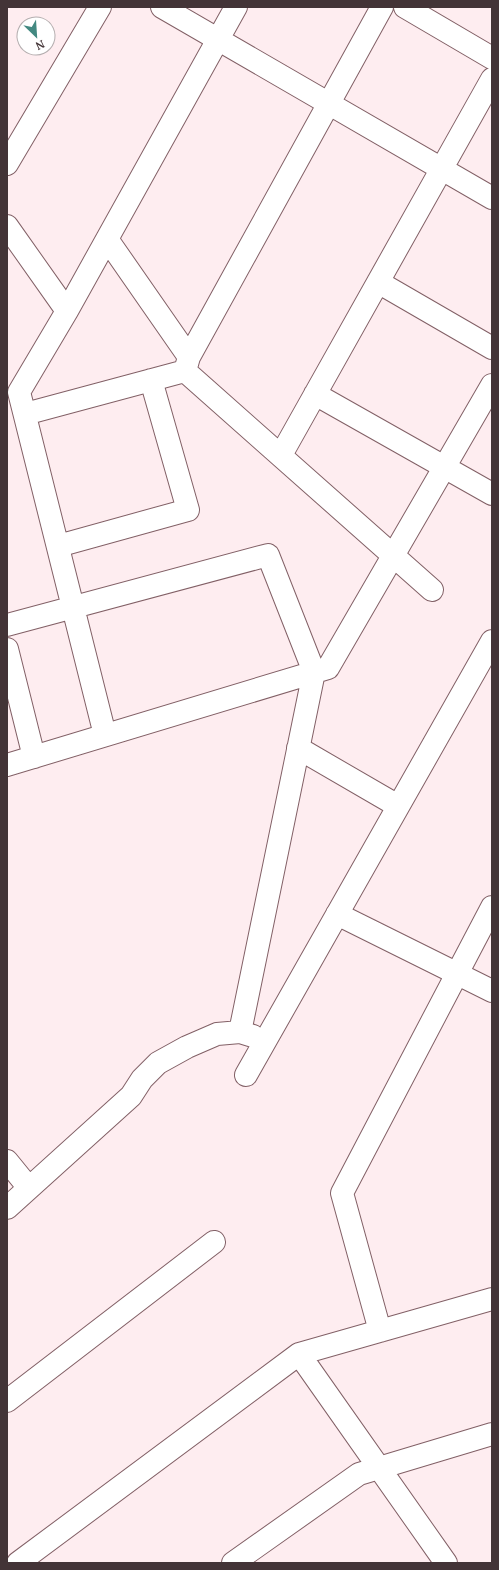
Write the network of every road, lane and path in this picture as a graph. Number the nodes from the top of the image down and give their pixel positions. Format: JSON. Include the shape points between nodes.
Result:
{"nodes":[{"id":1,"x":100,"y":7,"type":"edge"},
{"id":2,"x":162,"y":7,"type":"edge"},
{"id":3,"x":236,"y":7,"type":"edge"},
{"id":4,"x":382,"y":7,"type":"edge"},
{"id":5,"x":405,"y":7,"type":"edge"},
{"id":6,"x":218,"y":39,"type":"junction"},
{"id":7,"x":492,"y":58,"type":"edge"},
{"id":8,"x":492,"y":79,"type":"edge"},
{"id":9,"x":329,"y":104,"type":"junction"},
{"id":10,"x":7,"y":164,"type":"edge"},
{"id":11,"x":442,"y":169,"type":"junction"},
{"id":12,"x":492,"y":198,"type":"edge"},
{"id":13,"x":7,"y":226,"type":"edge"},
{"id":14,"x":107,"y":239,"type":"junction"},
{"id":15,"x":378,"y":282,"type":"junction"},
{"id":16,"x":67,"y":311,"type":"junction"},
{"id":17,"x":492,"y":348,"type":"edge"},
{"id":18,"x":187,"y":364,"type":"junction"},
{"id":19,"x":151,"y":380,"type":"junction"},
{"id":20,"x":492,"y":385,"type":"edge"},
{"id":21,"x":315,"y":394,"type":"junction"},
{"id":22,"x":25,"y":414,"type":"junction"},
{"id":23,"x":280,"y":455,"type":"junction"},
{"id":24,"x":445,"y":467,"type":"junction"},
{"id":25,"x":492,"y":494,"type":"edge"},
{"id":26,"x":58,"y":546,"type":"junction"},
{"id":27,"x":393,"y":555,"type":"junction"},
{"id":28,"x":432,"y":590,"type":"dead end"},
{"id":29,"x":73,"y":607,"type":"junction"},
{"id":30,"x":7,"y":625,"type":"edge"},
{"id":31,"x":492,"y":641,"type":"edge"},
{"id":32,"x":7,"y":649,"type":"edge"},
{"id":33,"x":314,"y":672,"type":"junction"},
{"id":34,"x":105,"y":735,"type":"junction"},
{"id":35,"x":298,"y":748,"type":"junction"},
{"id":36,"x":34,"y":757,"type":"junction"},
{"id":37,"x":7,"y":765,"type":"edge"},
{"id":38,"x":398,"y":806,"type":"junction"},
{"id":39,"x":492,"y":907,"type":"edge"},
{"id":40,"x":337,"y":914,"type":"junction"},
{"id":41,"x":457,"y":974,"type":"junction"},
{"id":42,"x":492,"y":991,"type":"edge"},
{"id":43,"x":240,"y":1032,"type":"junction"},
{"id":44,"x":266,"y":1041,"type":"junction"},
{"id":45,"x":246,"y":1075,"type":"dead end"},
{"id":46,"x":7,"y":1161,"type":"edge"},
{"id":47,"x":29,"y":1188,"type":"junction"},
{"id":48,"x":7,"y":1208,"type":"edge"},
{"id":49,"x":214,"y":1242,"type":"dead end"},
{"id":50,"x":492,"y":1299,"type":"edge"},
{"id":51,"x":380,"y":1331,"type":"junction"},
{"id":52,"x":299,"y":1354,"type":"junction"},
{"id":53,"x":7,"y":1401,"type":"edge"},
{"id":54,"x":492,"y":1434,"type":"edge"},
{"id":55,"x":379,"y":1468,"type":"junction"},
{"id":56,"x":18,"y":1563,"type":"edge"},
{"id":57,"x":232,"y":1563,"type":"edge"},
{"id":58,"x":446,"y":1563,"type":"edge"}],
"edges":[{"from":1,"to":10,"type":"street"},
{"from":2,"to":6,"type":"street"},
{"from":3,"to":6,"type":"street"},
{"from":4,"to":9,"type":"street"},
{"from":5,"to":7,"type":"street"},
{"from":6,"to":9,"type":"street"},
{"from":6,"to":14,"type":"street"},
{"from":8,"to":11,"type":"street"},
{"from":9,"to":11,"type":"street"},
{"from":9,"to":18,"type":"street"},
{"from":11,"to":12,"type":"street"},
{"from":11,"to":15,"type":"street"},
{"from":13,"to":16,"type":"street"},
{"from":14,"to":16,"type":"street"},
{"from":14,"to":18,"type":"street"},
{"from":15,"to":17,"type":"street"},
{"from":15,"to":21,"type":"street"},
{"from":16,"to":22,"type":"street","via":[[19,392]]},
{"from":18,"to":19,"type":"street"},
{"from":18,"to":23,"type":"street"},
{"from":19,"to":22,"type":"street"},
{"from":19,"to":26,"type":"street","via":[[188,510]]},
{"from":20,"to":24,"type":"street"},
{"from":21,"to":23,"type":"street"},
{"from":21,"to":24,"type":"street"},
{"from":22,"to":26,"type":"street"},
{"from":23,"to":27,"type":"street"},
{"from":24,"to":25,"type":"street"},
{"from":24,"to":27,"type":"street"},
{"from":26,"to":29,"type":"street"},
{"from":27,"to":28,"type":"street"},
{"from":27,"to":33,"type":"street","via":[[328,668]]},
{"from":29,"to":30,"type":"street"},
{"from":29,"to":33,"type":"street","via":[[268,555]]},
{"from":29,"to":34,"type":"street"},
{"from":31,"to":38,"type":"street"},
{"from":32,"to":36,"type":"street"},
{"from":33,"to":34,"type":"street"},
{"from":33,"to":35,"type":"street"},
{"from":34,"to":36,"type":"street"},
{"from":35,"to":38,"type":"street"},
{"from":35,"to":43,"type":"street"},
{"from":36,"to":37,"type":"street"},
{"from":38,"to":40,"type":"street"},
{"from":39,"to":41,"type":"street"},
{"from":40,"to":41,"type":"street"},
{"from":40,"to":44,"type":"street"},
{"from":41,"to":42,"type":"street"},
{"from":41,"to":51,"type":"street","via":[[342,1193]]},
{"from":43,"to":44,"type":"street"},
{"from":43,"to":47,"type":"street","via":[[217,1034],[158,1063],[142,1079],[131,1096]]},
{"from":44,"to":45,"type":"street"},
{"from":46,"to":47,"type":"street"},
{"from":47,"to":48,"type":"street"},
{"from":49,"to":53,"type":"street"},
{"from":50,"to":51,"type":"street"},
{"from":51,"to":52,"type":"street"},
{"from":52,"to":55,"type":"street"},
{"from":52,"to":56,"type":"street"},
{"from":54,"to":55,"type":"street"},
{"from":55,"to":57,"type":"street","via":[[359,1474]]},
{"from":55,"to":58,"type":"street"}]}
